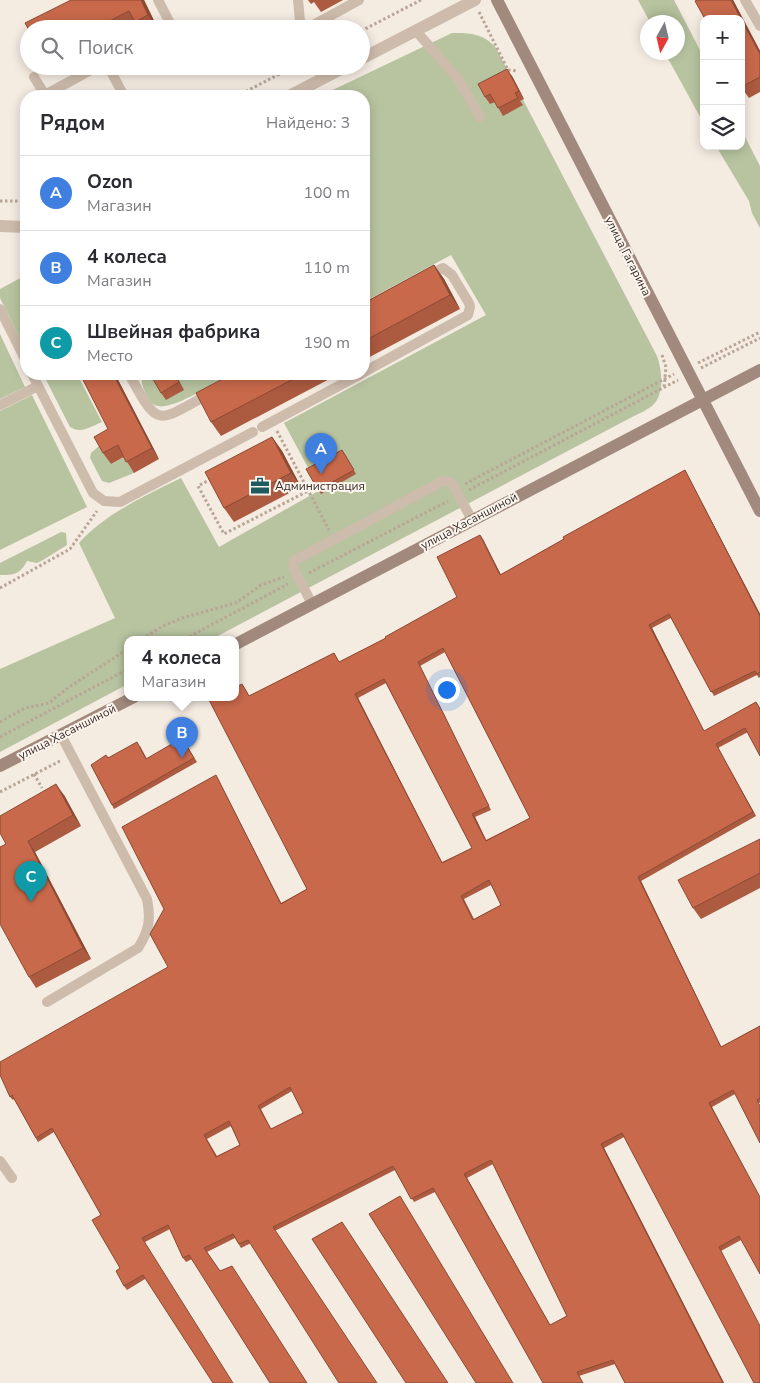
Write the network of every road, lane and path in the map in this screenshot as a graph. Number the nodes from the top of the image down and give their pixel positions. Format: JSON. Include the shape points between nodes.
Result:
{"nodes":[{"id":1,"x":158,"y":0,"type":"edge"},
{"id":2,"x":298,"y":0,"type":"edge"},
{"id":3,"x":359,"y":0,"type":"edge"},
{"id":4,"x":421,"y":0,"type":"edge"},
{"id":5,"x":474,"y":0,"type":"edge"},
{"id":6,"x":497,"y":0,"type":"edge"},
{"id":7,"x":746,"y":0,"type":"edge"},
{"id":8,"x":169,"y":20,"type":"edge"},
{"id":9,"x":300,"y":20,"type":"edge"},
{"id":10,"x":322,"y":20,"type":"edge"},
{"id":11,"x":370,"y":26,"type":"edge"},
{"id":12,"x":760,"y":26,"type":"edge"},
{"id":13,"x":416,"y":31,"type":"junction"},
{"id":14,"x":370,"y":54,"type":"edge"},
{"id":15,"x":82,"y":75,"type":"edge"},
{"id":16,"x":113,"y":75,"type":"edge"},
{"id":17,"x":278,"y":75,"type":"edge"},
{"id":18,"x":330,"y":75,"type":"edge"},
{"id":19,"x":34,"y":77,"type":"dead end"},
{"id":20,"x":521,"y":78,"type":"dead end"},
{"id":21,"x":42,"y":90,"type":"edge"},
{"id":22,"x":54,"y":90,"type":"edge"},
{"id":23,"x":121,"y":90,"type":"edge"},
{"id":24,"x":249,"y":90,"type":"edge"},
{"id":25,"x":301,"y":90,"type":"edge"},
{"id":26,"x":480,"y":117,"type":"dead end"},
{"id":27,"x":0,"y":201,"type":"edge"},
{"id":28,"x":20,"y":201,"type":"edge"},
{"id":29,"x":0,"y":226,"type":"edge"},
{"id":30,"x":20,"y":227,"type":"edge"},
{"id":31,"x":414,"y":283,"type":"edge"},
{"id":32,"x":0,"y":309,"type":"edge"},
{"id":33,"x":760,"y":338,"type":"edge"},
{"id":34,"x":20,"y":342,"type":"edge"},
{"id":35,"x":658,"y":347,"type":"dead end"},
{"id":36,"x":370,"y":369,"type":"edge"},
{"id":37,"x":760,"y":370,"type":"edge"},
{"id":38,"x":689,"y":374,"type":"junction"},
{"id":39,"x":35,"y":380,"type":"edge"},
{"id":40,"x":132,"y":380,"type":"edge"},
{"id":41,"x":349,"y":380,"type":"edge"},
{"id":42,"x":38,"y":386,"type":"junction"},
{"id":43,"x":222,"y":388,"type":"edge"},
{"id":44,"x":664,"y":388,"type":"junction"},
{"id":45,"x":702,"y":399,"type":"junction"},
{"id":46,"x":0,"y":405,"type":"edge"},
{"id":47,"x":272,"y":422,"type":"junction"},
{"id":48,"x":215,"y":476,"type":"edge"},
{"id":49,"x":308,"y":491,"type":"junction"},
{"id":50,"x":458,"y":495,"type":"junction"},
{"id":51,"x":104,"y":500,"type":"junction"},
{"id":52,"x":760,"y":511,"type":"edge"},
{"id":53,"x":472,"y":520,"type":"junction"},
{"id":54,"x":334,"y":539,"type":"junction"},
{"id":55,"x":299,"y":579,"type":"junction"},
{"id":56,"x":0,"y":588,"type":"edge"},
{"id":57,"x":312,"y":604,"type":"junction"},
{"id":58,"x":191,"y":636,"type":"edge"},
{"id":59,"x":239,"y":642,"type":"edge"},
{"id":60,"x":124,"y":652,"type":"edge"},
{"id":61,"x":124,"y":671,"type":"edge"},
{"id":62,"x":126,"y":701,"type":"edge"},
{"id":63,"x":0,"y":722,"type":"edge"},
{"id":64,"x":61,"y":735,"type":"junction"},
{"id":65,"x":0,"y":737,"type":"edge"},
{"id":66,"x":71,"y":755,"type":"junction"},
{"id":67,"x":0,"y":766,"type":"edge"},
{"id":68,"x":34,"y":774,"type":"junction"},
{"id":69,"x":42,"y":788,"type":"dead end"},
{"id":70,"x":0,"y":792,"type":"edge"},
{"id":71,"x":47,"y":1002,"type":"dead end"},
{"id":72,"x":0,"y":1161,"type":"edge"},
{"id":73,"x":12,"y":1178,"type":"dead end"}],
"edges":[{"from":1,"to":8,"type":"lane"},
{"from":2,"to":9,"type":"lane"},
{"from":3,"to":10,"type":"lane"},
{"from":4,"to":11,"type":"path"},
{"from":5,"to":13,"type":"street"},
{"from":5,"to":20,"type":"path","via":[[508,70],[516,70]]},
{"from":6,"to":38,"type":"street","name":"улица Гагарина"},
{"from":7,"to":12,"type":"lane"},
{"from":13,"to":14,"type":"street"},
{"from":13,"to":26,"type":"lane","via":[[459,80]]},
{"from":15,"to":22,"type":"lane"},
{"from":16,"to":23,"type":"lane"},
{"from":17,"to":24,"type":"path"},
{"from":18,"to":25,"type":"street"},
{"from":19,"to":21,"type":"lane"},
{"from":27,"to":28,"type":"path"},
{"from":29,"to":30,"type":"street"},
{"from":31,"to":36,"type":"lane","via":[[439,270],[447,270],[469,303],[468,315]]},
{"from":32,"to":34,"type":"lane"},
{"from":33,"to":38,"type":"path"},
{"from":35,"to":44,"type":"path","via":[[666,367]]},
{"from":37,"to":45,"type":"street","name":"улица Хасаншиной"},
{"from":38,"to":44,"type":"path"},
{"from":38,"to":45,"type":"street","name":"улица Гагарина"},
{"from":39,"to":42,"type":"lane"},
{"from":40,"to":43,"type":"lane","via":[[149,410],[157,416],[171,415]]},
{"from":41,"to":47,"type":"lane"},
{"from":42,"to":46,"type":"lane"},
{"from":42,"to":51,"type":"lane","via":[[93,493]]},
{"from":44,"to":50,"type":"path"},
{"from":45,"to":52,"type":"street","name":"улица Гагарина"},
{"from":45,"to":53,"type":"street","name":"улица Хасаншиной"},
{"from":47,"to":49,"type":"path"},
{"from":47,"to":51,"type":"lane","via":[[120,502]]},
{"from":48,"to":49,"type":"path","via":[[198,486],[224,534]]},
{"from":49,"to":54,"type":"path"},
{"from":50,"to":53,"type":"lane"},
{"from":50,"to":54,"type":"lane","via":[[452,484],[441,482]]},
{"from":50,"to":55,"type":"path"},
{"from":51,"to":56,"type":"path","via":[[70,549]]},
{"from":53,"to":57,"type":"street","name":"улица Хасаншиной"},
{"from":54,"to":55,"type":"lane","via":[[294,561],[293,568]]},
{"from":55,"to":57,"type":"lane"},
{"from":55,"to":58,"type":"path"},
{"from":57,"to":59,"type":"street","name":"улица Хасаншиной"},
{"from":60,"to":63,"type":"path","via":[[49,703],[25,708]]},
{"from":61,"to":65,"type":"path"},
{"from":62,"to":64,"type":"street","name":"улица Хасаншиной"},
{"from":64,"to":66,"type":"lane"},
{"from":64,"to":67,"type":"street","name":"улица Хасаншиной"},
{"from":66,"to":68,"type":"path"},
{"from":66,"to":71,"type":"lane","via":[[146,899],[150,917],[146,935],[138,948]]},
{"from":68,"to":69,"type":"path"},
{"from":68,"to":70,"type":"path"},
{"from":72,"to":73,"type":"lane"}]}
